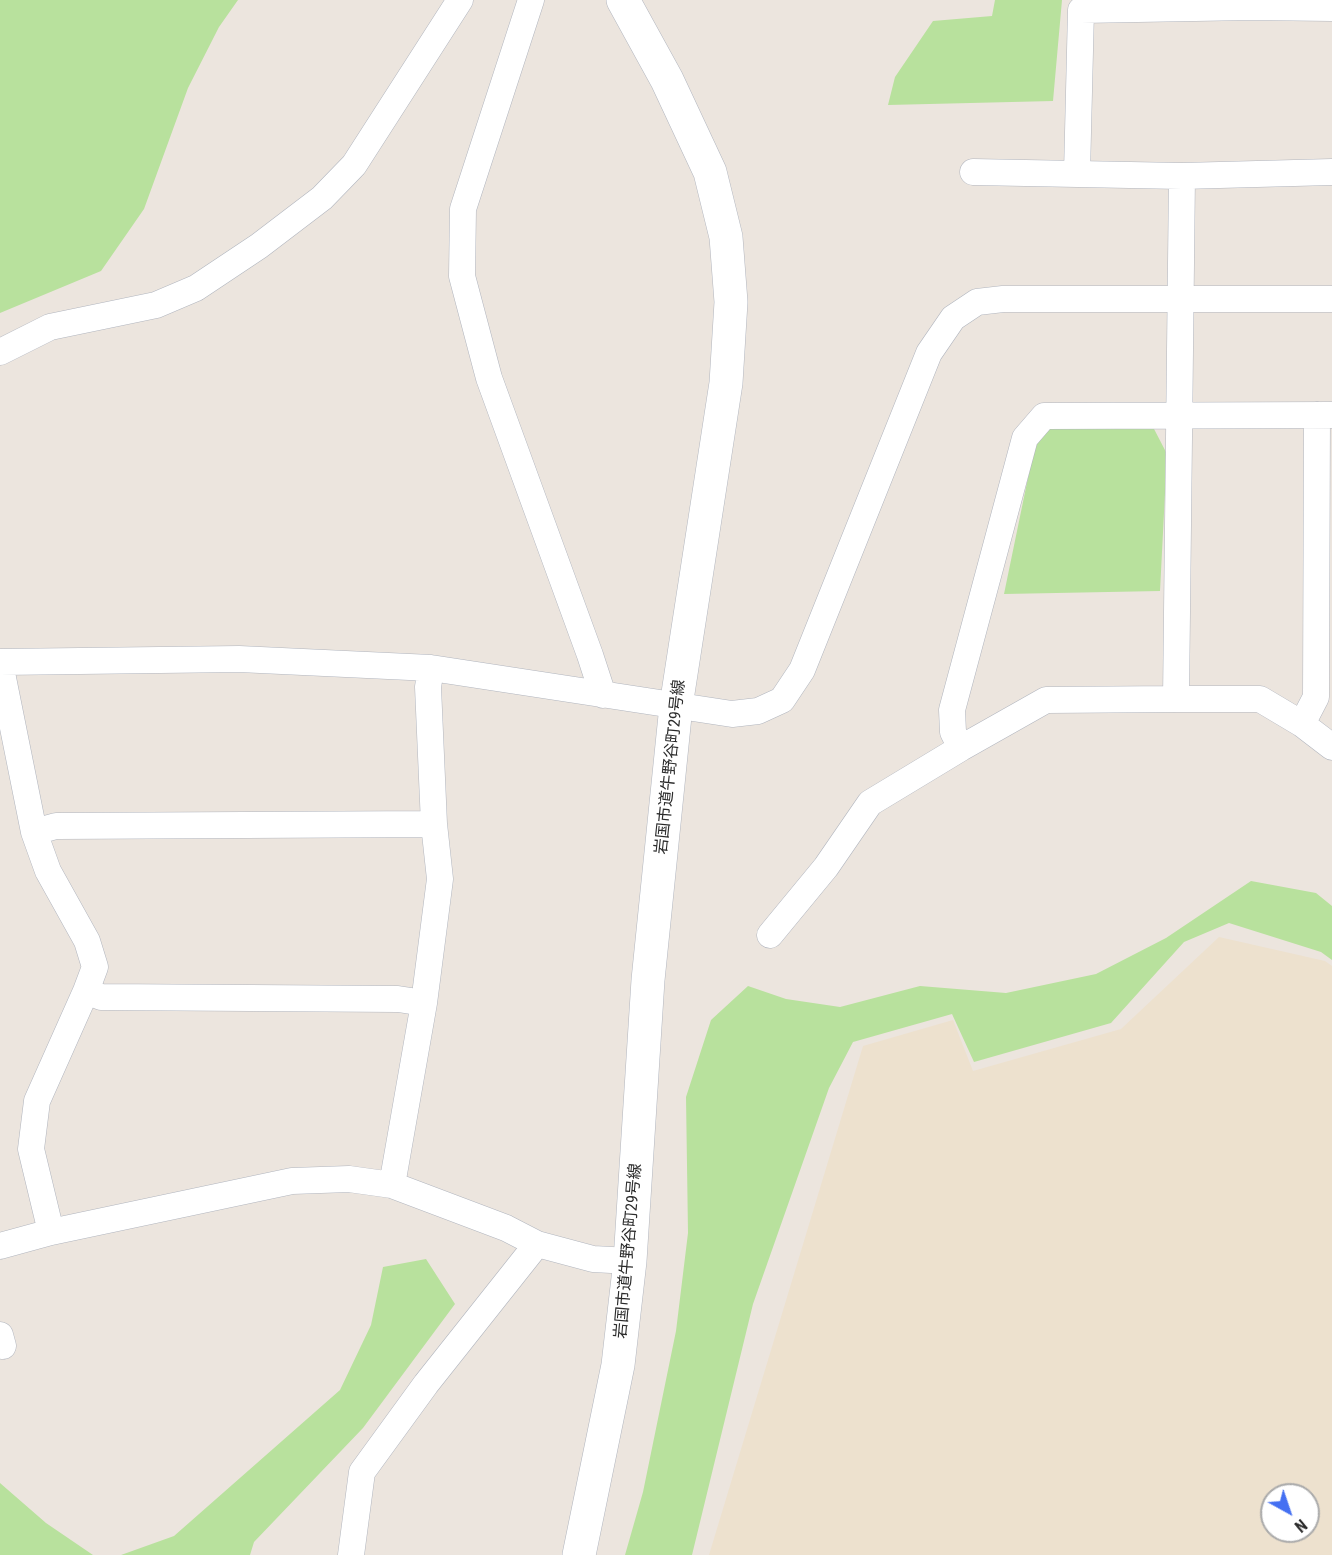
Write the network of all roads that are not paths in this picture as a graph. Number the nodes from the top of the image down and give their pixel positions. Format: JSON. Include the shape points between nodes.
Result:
{"nodes":[{"id":1,"x":460,"y":0,"type":"edge"},
{"id":2,"x":531,"y":0,"type":"edge"},
{"id":3,"x":623,"y":0,"type":"edge"},
{"id":4,"x":1251,"y":4,"type":"edge"},
{"id":5,"x":1332,"y":8,"type":"edge"},
{"id":6,"x":973,"y":172,"type":"dead end"},
{"id":7,"x":1332,"y":172,"type":"edge"},
{"id":8,"x":1077,"y":173,"type":"junction"},
{"id":9,"x":1182,"y":176,"type":"junction"},
{"id":10,"x":1180,"y":299,"type":"junction"},
{"id":11,"x":1332,"y":299,"type":"edge"},
{"id":12,"x":0,"y":352,"type":"edge"},
{"id":13,"x":1178,"y":415,"type":"junction"},
{"id":14,"x":1325,"y":415,"type":"edge"},
{"id":15,"x":0,"y":662,"type":"edge"},
{"id":16,"x":431,"y":668,"type":"junction"},
{"id":17,"x":603,"y":695,"type":"junction"},
{"id":18,"x":1176,"y":699,"type":"junction"},
{"id":19,"x":676,"y":706,"type":"junction"},
{"id":20,"x":1302,"y":724,"type":"junction"},
{"id":21,"x":1332,"y":747,"type":"edge"},
{"id":22,"x":961,"y":748,"type":"junction"},
{"id":23,"x":434,"y":824,"type":"junction"},
{"id":24,"x":34,"y":832,"type":"junction"},
{"id":25,"x":770,"y":935,"type":"dead end"},
{"id":26,"x":86,"y":991,"type":"junction"},
{"id":27,"x":424,"y":1003,"type":"junction"},
{"id":28,"x":392,"y":1185,"type":"junction"},
{"id":29,"x":51,"y":1232,"type":"junction"},
{"id":30,"x":537,"y":1244,"type":"junction"},
{"id":31,"x":0,"y":1246,"type":"edge"},
{"id":32,"x":630,"y":1262,"type":"junction"},
{"id":33,"x":351,"y":1555,"type":"edge"},
{"id":34,"x":579,"y":1555,"type":"edge"}],
"edges":[{"from":1,"to":12,"type":"street","via":[[354,165],[304,212],[196,288],[156,305],[50,327]]},
{"from":2,"to":17,"type":"street","via":[[463,209],[462,276],[489,378]]},
{"from":3,"to":19,"type":"street","name":"岩国市道牛野谷町29号線","via":[[667,80],[710,172],[727,248],[731,302],[726,383]]},
{"from":4,"to":5,"type":"street"},
{"from":4,"to":8,"type":"street","via":[[1081,10]]},
{"from":6,"to":8,"type":"street"},
{"from":7,"to":9,"type":"street"},
{"from":8,"to":9,"type":"street"},
{"from":9,"to":10,"type":"street"},
{"from":10,"to":11,"type":"street"},
{"from":10,"to":13,"type":"street"},
{"from":10,"to":19,"type":"street","via":[[1003,299],[977,302],[953,318],[928,353],[802,670],[782,700],[758,711],[732,714]]},
{"from":13,"to":14,"type":"street"},
{"from":13,"to":18,"type":"street"},
{"from":13,"to":22,"type":"street","via":[[1044,416],[1025,438],[952,711],[953,732]]},
{"from":14,"to":20,"type":"street","via":[[1316,697]]},
{"from":15,"to":16,"type":"street","via":[[239,659]]},
{"from":15,"to":24,"type":"street"},
{"from":16,"to":17,"type":"street"},
{"from":16,"to":23,"type":"street","via":[[428,687]]},
{"from":17,"to":19,"type":"street"},
{"from":18,"to":20,"type":"street","via":[[1260,699]]},
{"from":18,"to":22,"type":"street","via":[[1046,700]]},
{"from":19,"to":32,"type":"street","name":"岩国市道牛野谷町29号線","via":[[648,980]]},
{"from":20,"to":21,"type":"street"},
{"from":22,"to":25,"type":"street","via":[[870,803],[826,867]]},
{"from":23,"to":24,"type":"street","via":[[56,826]]},
{"from":23,"to":27,"type":"street","via":[[440,879]]},
{"from":24,"to":26,"type":"street","via":[[48,871],[87,941],[95,967]]},
{"from":26,"to":27,"type":"street","via":[[101,997],[398,999]]},
{"from":26,"to":29,"type":"street","via":[[37,1101],[31,1149]]},
{"from":27,"to":28,"type":"street"},
{"from":28,"to":29,"type":"street","via":[[349,1179],[291,1180]]},
{"from":28,"to":30,"type":"street","via":[[506,1228]]},
{"from":29,"to":31,"type":"street"},
{"from":30,"to":32,"type":"street","via":[[593,1259]]},
{"from":30,"to":33,"type":"street","via":[[362,1472]]},
{"from":32,"to":34,"type":"street","name":"岩国市道牛野谷町29号線","via":[[618,1365]]}]}
